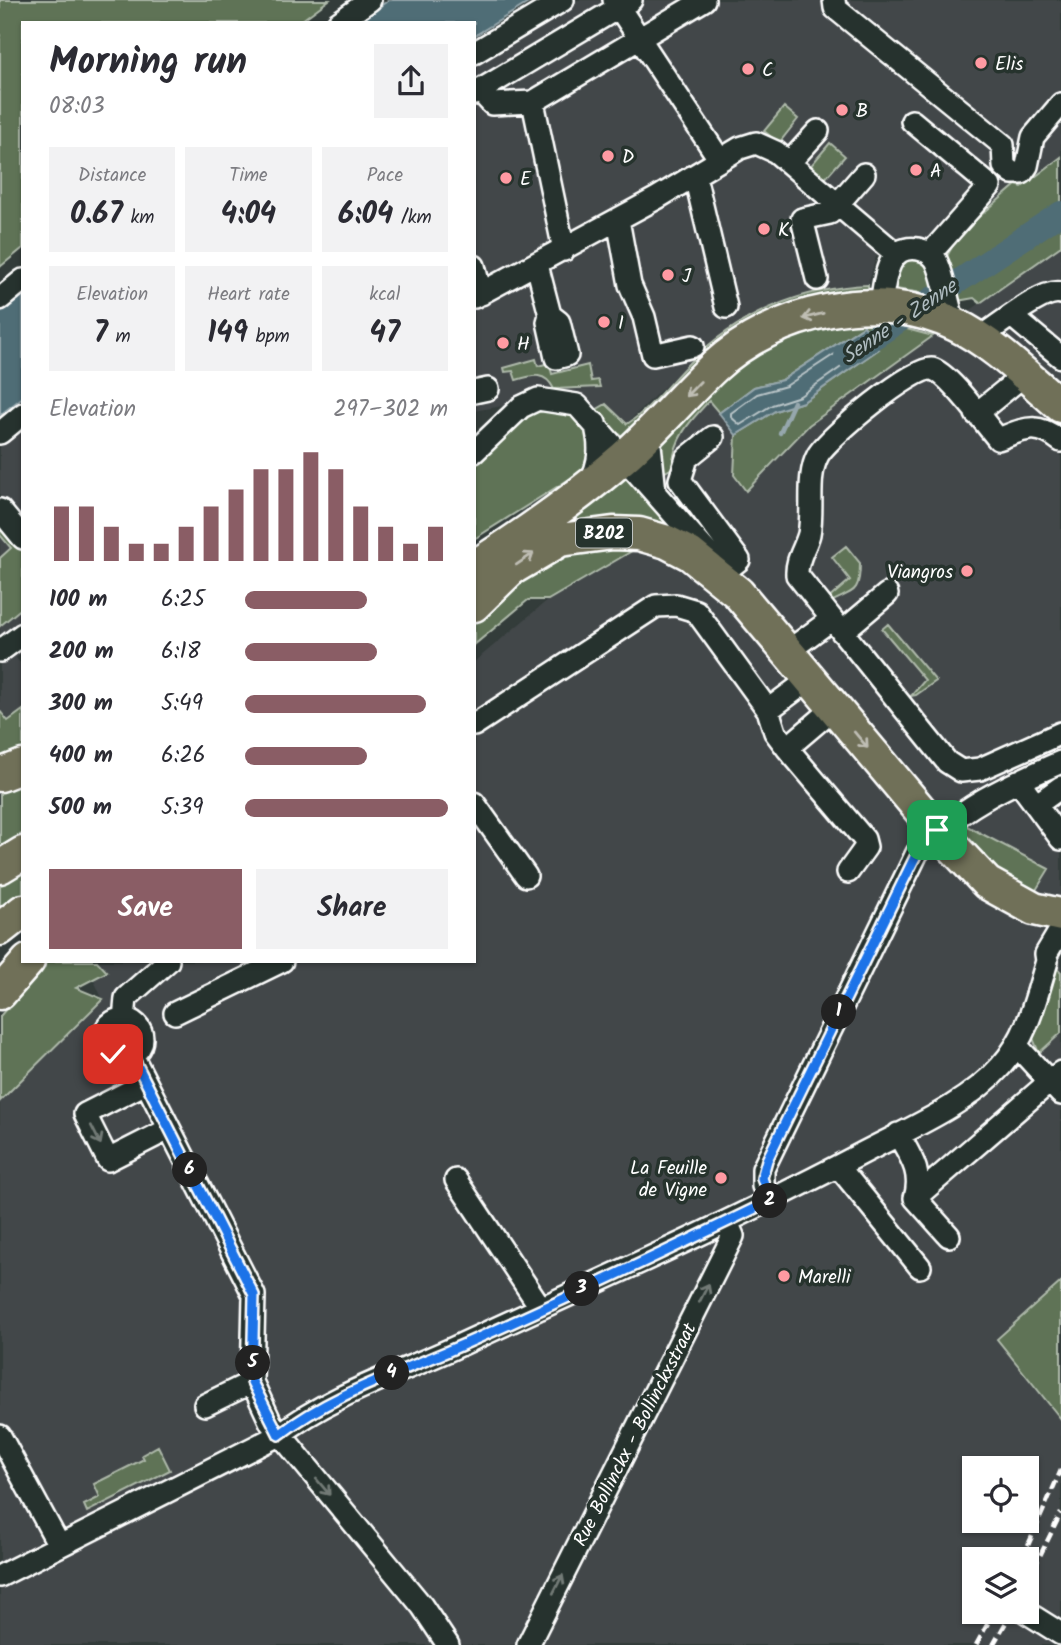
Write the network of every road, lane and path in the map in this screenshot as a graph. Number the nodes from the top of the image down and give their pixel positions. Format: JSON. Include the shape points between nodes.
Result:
{"nodes":[{"id":1,"x":370,"y":0,"type":"edge"},
{"id":2,"x":563,"y":0,"type":"edge"},
{"id":3,"x":704,"y":0,"type":"edge"},
{"id":4,"x":834,"y":0,"type":"edge"},
{"id":5,"x":621,"y":3,"type":"edge"},
{"id":6,"x":341,"y":21,"type":"edge"},
{"id":7,"x":641,"y":39,"type":"junction"},
{"id":8,"x":476,"y":52,"type":"edge"},
{"id":9,"x":477,"y":92,"type":"edge"},
{"id":10,"x":533,"y":102,"type":"junction"},
{"id":11,"x":1061,"y":104,"type":"edge"},
{"id":12,"x":912,"y":121,"type":"dead end"},
{"id":13,"x":818,"y":131,"type":"dead end"},
{"id":14,"x":720,"y":160,"type":"junction"},
{"id":15,"x":789,"y":163,"type":"junction"},
{"id":16,"x":864,"y":174,"type":"dead end"},
{"id":17,"x":695,"y":176,"type":"junction"},
{"id":18,"x":838,"y":205,"type":"junction"},
{"id":19,"x":618,"y":220,"type":"junction"},
{"id":20,"x":564,"y":250,"type":"junction"},
{"id":21,"x":896,"y":254,"type":"junction"},
{"id":22,"x":934,"y":262,"type":"junction"},
{"id":23,"x":537,"y":265,"type":"junction"},
{"id":24,"x":817,"y":279,"type":"dead end"},
{"id":25,"x":21,"y":282,"type":"edge"},
{"id":26,"x":1061,"y":293,"type":"edge"},
{"id":27,"x":478,"y":295,"type":"edge"},
{"id":28,"x":0,"y":299,"type":"edge"},
{"id":29,"x":881,"y":306,"type":"junction"},
{"id":30,"x":726,"y":307,"type":"dead end"},
{"id":31,"x":550,"y":315,"type":"dead end"},
{"id":32,"x":1013,"y":317,"type":"junction"},
{"id":33,"x":967,"y":331,"type":"junction"},
{"id":34,"x":693,"y":345,"type":"dead end"},
{"id":35,"x":1061,"y":357,"type":"edge"},
{"id":36,"x":1024,"y":375,"type":"junction"},
{"id":37,"x":1061,"y":405,"type":"edge"},
{"id":38,"x":976,"y":414,"type":"junction"},
{"id":39,"x":21,"y":416,"type":"edge"},
{"id":40,"x":595,"y":423,"type":"junction"},
{"id":41,"x":0,"y":433,"type":"edge"},
{"id":42,"x":649,"y":435,"type":"junction"},
{"id":43,"x":713,"y":437,"type":"dead end"},
{"id":44,"x":1061,"y":441,"type":"edge"},
{"id":45,"x":476,"y":450,"type":"edge"},
{"id":46,"x":625,"y":456,"type":"junction"},
{"id":47,"x":586,"y":489,"type":"junction"},
{"id":48,"x":655,"y":494,"type":"junction"},
{"id":49,"x":0,"y":510,"type":"edge"},
{"id":50,"x":21,"y":536,"type":"edge"},
{"id":51,"x":476,"y":565,"type":"edge"},
{"id":52,"x":731,"y":582,"type":"junction"},
{"id":53,"x":887,"y":594,"type":"dead end"},
{"id":54,"x":476,"y":603,"type":"edge"},
{"id":55,"x":837,"y":625,"type":"junction"},
{"id":56,"x":21,"y":635,"type":"edge"},
{"id":57,"x":0,"y":651,"type":"edge"},
{"id":58,"x":787,"y":652,"type":"junction"},
{"id":59,"x":810,"y":679,"type":"junction"},
{"id":60,"x":834,"y":708,"type":"junction"},
{"id":61,"x":768,"y":710,"type":"junction"},
{"id":62,"x":476,"y":724,"type":"edge"},
{"id":63,"x":1061,"y":733,"type":"edge"},
{"id":64,"x":787,"y":748,"type":"junction"},
{"id":65,"x":1061,"y":762,"type":"edge"},
{"id":66,"x":21,"y":767,"type":"edge"},
{"id":67,"x":0,"y":775,"type":"edge"},
{"id":68,"x":1018,"y":781,"type":"junction"},
{"id":69,"x":1061,"y":787,"type":"edge"},
{"id":70,"x":1036,"y":805,"type":"junction"},
{"id":71,"x":476,"y":806,"type":"edge"},
{"id":72,"x":937,"y":830,"type":"junction"},
{"id":73,"x":1061,"y":839,"type":"edge"},
{"id":74,"x":21,"y":853,"type":"edge"},
{"id":75,"x":0,"y":866,"type":"edge"},
{"id":76,"x":848,"y":872,"type":"dead end"},
{"id":77,"x":526,"y":876,"type":"dead end"},
{"id":78,"x":21,"y":913,"type":"edge"},
{"id":79,"x":0,"y":929,"type":"edge"},
{"id":80,"x":1053,"y":934,"type":"edge"},
{"id":81,"x":26,"y":963,"type":"edge"},
{"id":82,"x":166,"y":963,"type":"edge"},
{"id":83,"x":278,"y":963,"type":"edge"},
{"id":84,"x":0,"y":992,"type":"edge"},
{"id":85,"x":175,"y":1013,"type":"dead end"},
{"id":86,"x":1017,"y":1046,"type":"junction"},
{"id":87,"x":1057,"y":1082,"type":"edge"},
{"id":88,"x":146,"y":1083,"type":"junction"},
{"id":89,"x":169,"y":1129,"type":"junction"},
{"id":90,"x":898,"y":1134,"type":"junction"},
{"id":91,"x":838,"y":1166,"type":"junction"},
{"id":92,"x":456,"y":1180,"type":"dead end"},
{"id":93,"x":915,"y":1198,"type":"junction"},
{"id":94,"x":770,"y":1201,"type":"junction"},
{"id":95,"x":727,"y":1222,"type":"junction"},
{"id":96,"x":949,"y":1237,"type":"dead end"},
{"id":97,"x":920,"y":1267,"type":"dead end"},
{"id":98,"x":541,"y":1308,"type":"junction"},
{"id":99,"x":252,"y":1382,"type":"junction"},
{"id":100,"x":205,"y":1405,"type":"dead end"},
{"id":101,"x":279,"y":1435,"type":"junction"},
{"id":102,"x":0,"y":1436,"type":"edge"},
{"id":103,"x":59,"y":1545,"type":"junction"},
{"id":104,"x":0,"y":1576,"type":"edge"},
{"id":105,"x":1039,"y":1620,"type":"edge"},
{"id":106,"x":1061,"y":1634,"type":"edge"},
{"id":107,"x":448,"y":1645,"type":"edge"},
{"id":108,"x":528,"y":1645,"type":"edge"}],
"edges":[{"from":1,"to":6,"type":"street"},
{"from":2,"to":8,"type":"street"},
{"from":3,"to":7,"type":"street"},
{"from":4,"to":11,"type":"street","via":[[835,8],[1003,145],[1004,166],[1012,173],[1022,173],[1027,166],[1033,137]]},
{"from":5,"to":7,"type":"street"},
{"from":5,"to":9,"type":"street"},
{"from":7,"to":10,"type":"street"},
{"from":7,"to":14,"type":"street"},
{"from":9,"to":10,"type":"street","via":[[492,104]]},
{"from":10,"to":20,"type":"street"},
{"from":12,"to":22,"type":"street","via":[[990,186]]},
{"from":13,"to":15,"type":"street"},
{"from":14,"to":15,"type":"street","via":[[755,143],[768,146]]},
{"from":14,"to":17,"type":"street"},
{"from":15,"to":18,"type":"street"},
{"from":16,"to":18,"type":"street"},
{"from":17,"to":19,"type":"street"},
{"from":17,"to":30,"type":"street"},
{"from":18,"to":21,"type":"street"},
{"from":18,"to":24,"type":"street","via":[[830,213],[802,219]]},
{"from":19,"to":20,"type":"street"},
{"from":19,"to":34,"type":"street","via":[[630,285],[653,355]]},
{"from":20,"to":23,"type":"street"},
{"from":21,"to":22,"type":"street","via":[[911,248]]},
{"from":21,"to":29,"type":"street","via":[[888,267]]},
{"from":22,"to":33,"type":"street"},
{"from":23,"to":27,"type":"street"},
{"from":23,"to":31,"type":"street"},
{"from":25,"to":28,"type":"street"},
{"from":26,"to":32,"type":"street","via":[[1039,297]]},
{"from":29,"to":33,"type":"highway","number":"B202","via":[[920,311]]},
{"from":29,"to":42,"type":"highway","number":"B202","one_way":true,"via":[[805,317],[744,344]]},
{"from":32,"to":33,"type":"street"},
{"from":32,"to":35,"type":"street"},
{"from":33,"to":36,"type":"highway","number":"B202"},
{"from":36,"to":37,"type":"highway","number":"B202"},
{"from":36,"to":38,"type":"street"},
{"from":38,"to":44,"type":"street","via":[[998,439],[1033,427]]},
{"from":38,"to":55,"type":"street","via":[[944,377],[922,369],[826,444],[815,465],[808,535],[797,575]]},
{"from":39,"to":41,"type":"street"},
{"from":40,"to":45,"type":"street","via":[[577,405],[538,399],[521,407]]},
{"from":40,"to":46,"type":"street"},
{"from":40,"to":47,"type":"street","via":[[600,458]]},
{"from":42,"to":46,"type":"highway","number":"B202"},
{"from":42,"to":48,"type":"street"},
{"from":43,"to":52,"type":"street","via":[[687,458],[680,480],[739,560]]},
{"from":46,"to":47,"type":"highway","number":"B202"},
{"from":46,"to":48,"type":"street"},
{"from":47,"to":51,"type":"highway","number":"B202"},
{"from":48,"to":52,"type":"street"},
{"from":49,"to":50,"type":"street"},
{"from":54,"to":52,"type":"highway","number":"B202","one_way":true,"via":[[536,552],[561,540],[612,533],[667,542]]},
{"from":52,"to":58,"type":"highway"},
{"from":53,"to":55,"type":"street"},
{"from":55,"to":58,"type":"street"},
{"from":55,"to":63,"type":"street","via":[[953,767],[961,771],[980,769]]},
{"from":56,"to":57,"type":"street"},
{"from":58,"to":59,"type":"highway"},
{"from":59,"to":60,"type":"highway"},
{"from":59,"to":61,"type":"street"},
{"from":60,"to":64,"type":"street"},
{"from":60,"to":72,"type":"highway","one_way":true},
{"from":61,"to":62,"type":"street","via":[[703,618],[676,605],[656,606]]},
{"from":61,"to":64,"type":"street","via":[[775,732]]},
{"from":64,"to":76,"type":"street","via":[[864,839],[866,847]]},
{"from":65,"to":68,"type":"street"},
{"from":66,"to":67,"type":"highway"},
{"from":68,"to":70,"type":"street"},
{"from":68,"to":72,"type":"street"},
{"from":69,"to":70,"type":"street"},
{"from":70,"to":73,"type":"street"},
{"from":71,"to":77,"type":"street"},
{"from":72,"to":80,"type":"highway","via":[[986,883]]},
{"from":72,"to":94,"type":"street","via":[[917,853],[767,1160],[762,1178]]},
{"from":74,"to":75,"type":"highway"},
{"from":78,"to":79,"type":"highway"},
{"from":80,"to":86,"type":"street","via":[[1030,1019]]},
{"from":81,"to":84,"type":"highway"},
{"from":82,"to":88,"type":"street","via":[[126,998],[124,1019],[107,1027],[104,1037],[113,1054],[122,1058],[132,1055]]},
{"from":83,"to":85,"type":"street"},
{"from":86,"to":87,"type":"street"},
{"from":86,"to":90,"type":"street","via":[[978,1087]]},
{"from":87,"to":93,"type":"street"},
{"from":88,"to":89,"type":"street"},
{"from":88,"to":89,"type":"street","one_way":true,"via":[[85,1114],[108,1160]]},
{"from":89,"to":99,"type":"street","via":[[254,1295]]},
{"from":90,"to":91,"type":"street"},
{"from":90,"to":93,"type":"street","via":[[917,1170]]},
{"from":91,"to":94,"type":"street"},
{"from":91,"to":97,"type":"street"},
{"from":92,"to":98,"type":"street"},
{"from":93,"to":96,"type":"street"},
{"from":94,"to":95,"type":"street"},
{"from":95,"to":98,"type":"street"},
{"from":108,"to":95,"type":"street","name":"Rue Bollinckx - Bollinckxstraat","one_way":true,"via":[[733,1236]]},
{"from":98,"to":101,"type":"street","via":[[444,1353],[306,1432]]},
{"from":99,"to":100,"type":"street"},
{"from":99,"to":101,"type":"street"},
{"from":101,"to":103,"type":"street"},
{"from":101,"to":107,"type":"street","one_way":true,"via":[[422,1606]]},
{"from":102,"to":103,"type":"street"},
{"from":103,"to":104,"type":"street"},
{"from":105,"to":106,"type":"street"}]}
